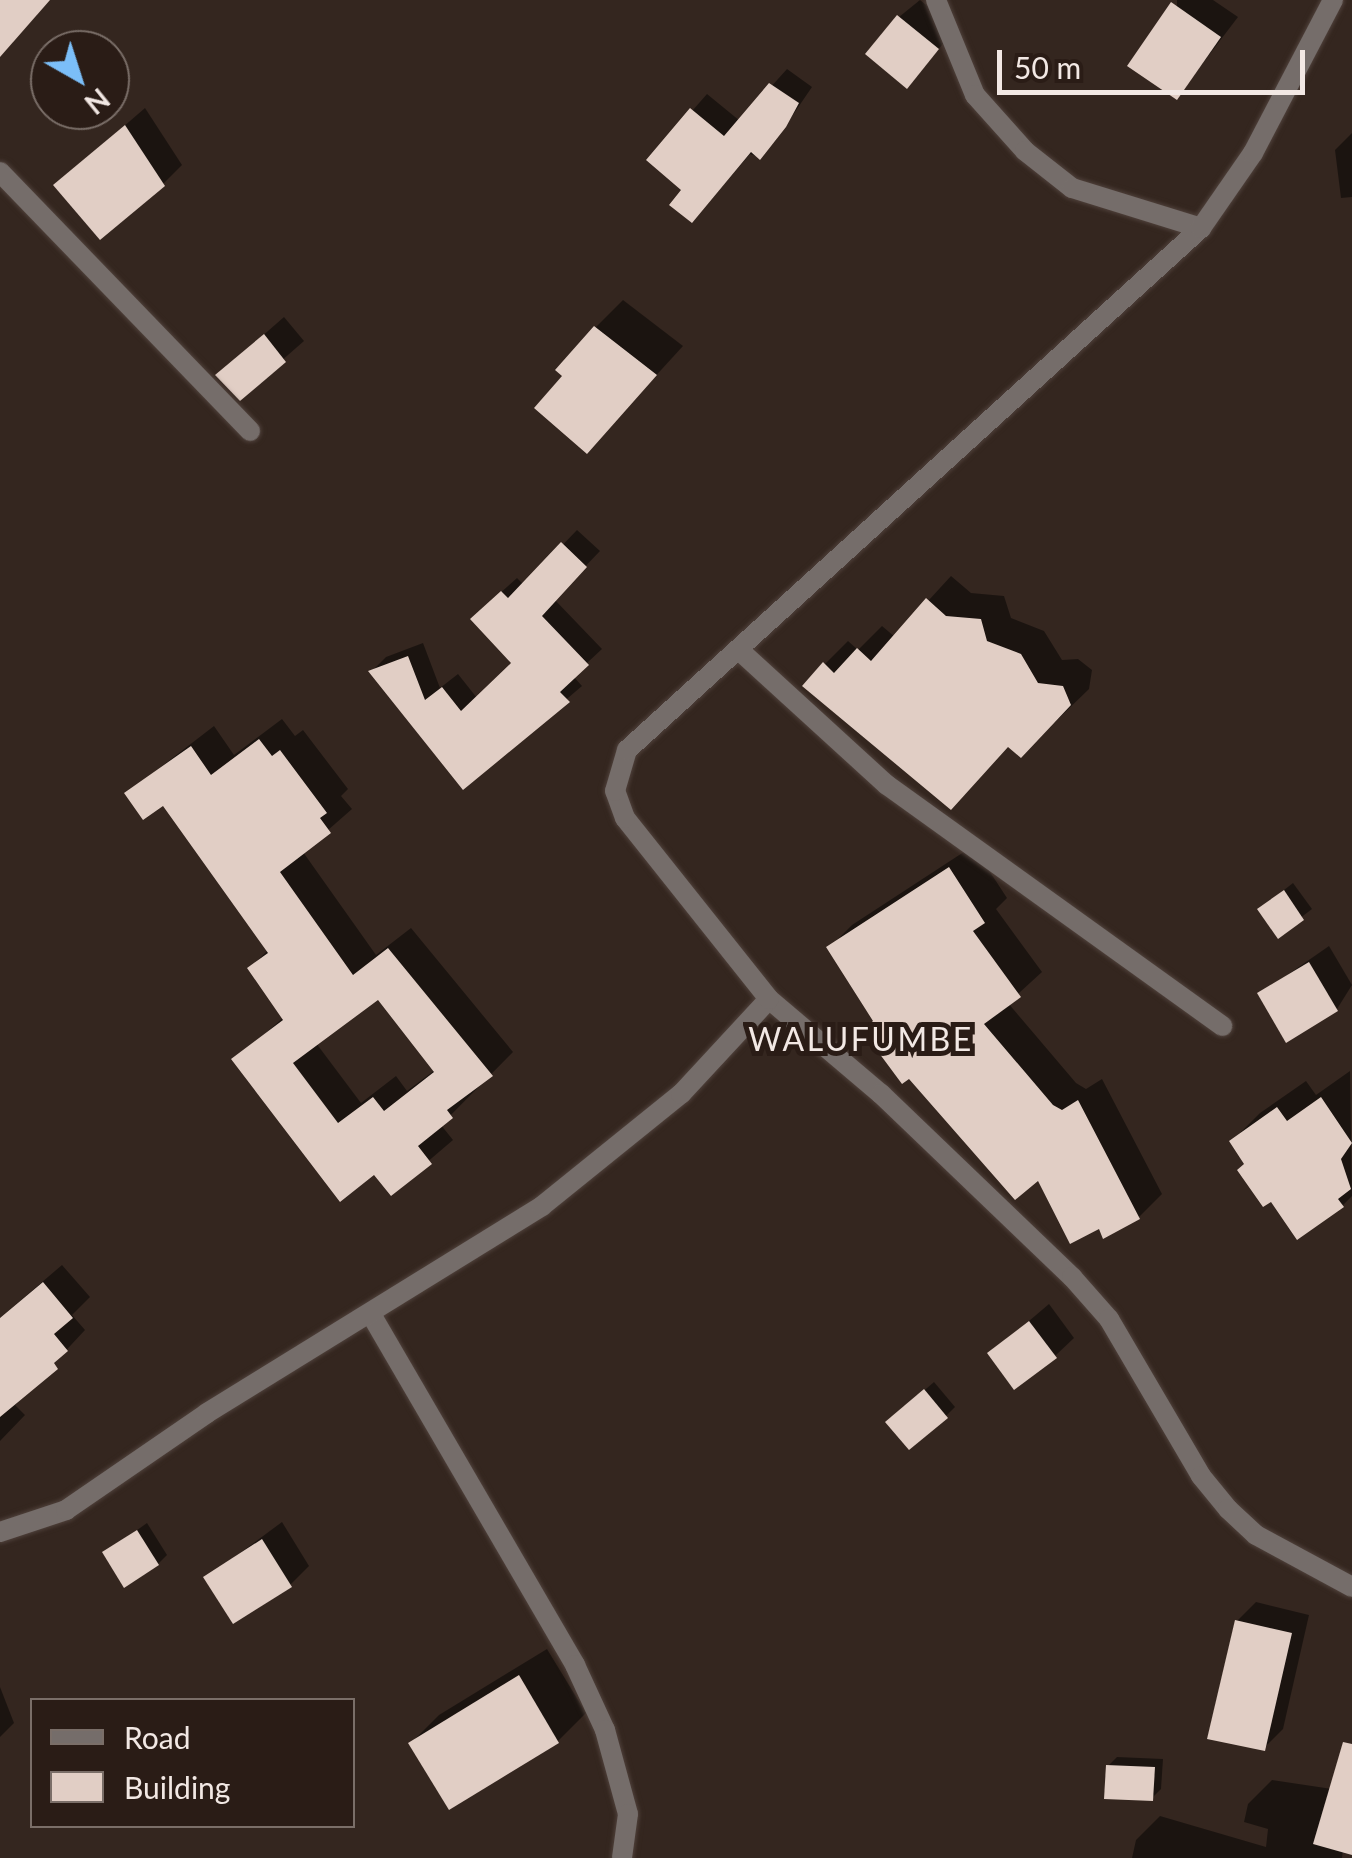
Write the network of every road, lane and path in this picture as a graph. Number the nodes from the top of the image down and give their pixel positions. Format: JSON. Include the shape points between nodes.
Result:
{"nodes":[{"id":1,"x":936,"y":0,"type":"edge"},
{"id":2,"x":1333,"y":0,"type":"edge"},
{"id":3,"x":0,"y":172,"type":"edge"},
{"id":4,"x":1201,"y":228,"type":"junction"},
{"id":5,"x":250,"y":430,"type":"dead end"},
{"id":6,"x":740,"y":650,"type":"junction"},
{"id":7,"x":769,"y":999,"type":"junction"},
{"id":8,"x":1222,"y":1026,"type":"dead end"},
{"id":9,"x":372,"y":1316,"type":"junction"},
{"id":10,"x":0,"y":1532,"type":"edge"},
{"id":11,"x":1352,"y":1587,"type":"edge"},
{"id":12,"x":622,"y":1858,"type":"edge"}],
"edges":[{"from":1,"to":4,"type":"street","via":[[975,95],[1025,150],[1072,188]]},
{"from":2,"to":4,"type":"street","via":[[1253,154]]},
{"from":3,"to":5,"type":"street"},
{"from":4,"to":6,"type":"street"},
{"from":6,"to":7,"type":"street","via":[[627,750],[614,791],[625,818]]},
{"from":6,"to":8,"type":"street","via":[[887,785]]},
{"from":7,"to":9,"type":"street","via":[[681,1094],[593,1168]]},
{"from":7,"to":11,"type":"street","via":[[881,1094],[1072,1277],[1109,1319],[1200,1476],[1228,1509],[1256,1535]]},
{"from":9,"to":10,"type":"street","via":[[207,1413],[66,1510]]},
{"from":9,"to":12,"type":"street","via":[[598,1714],[628,1814]]}]}
